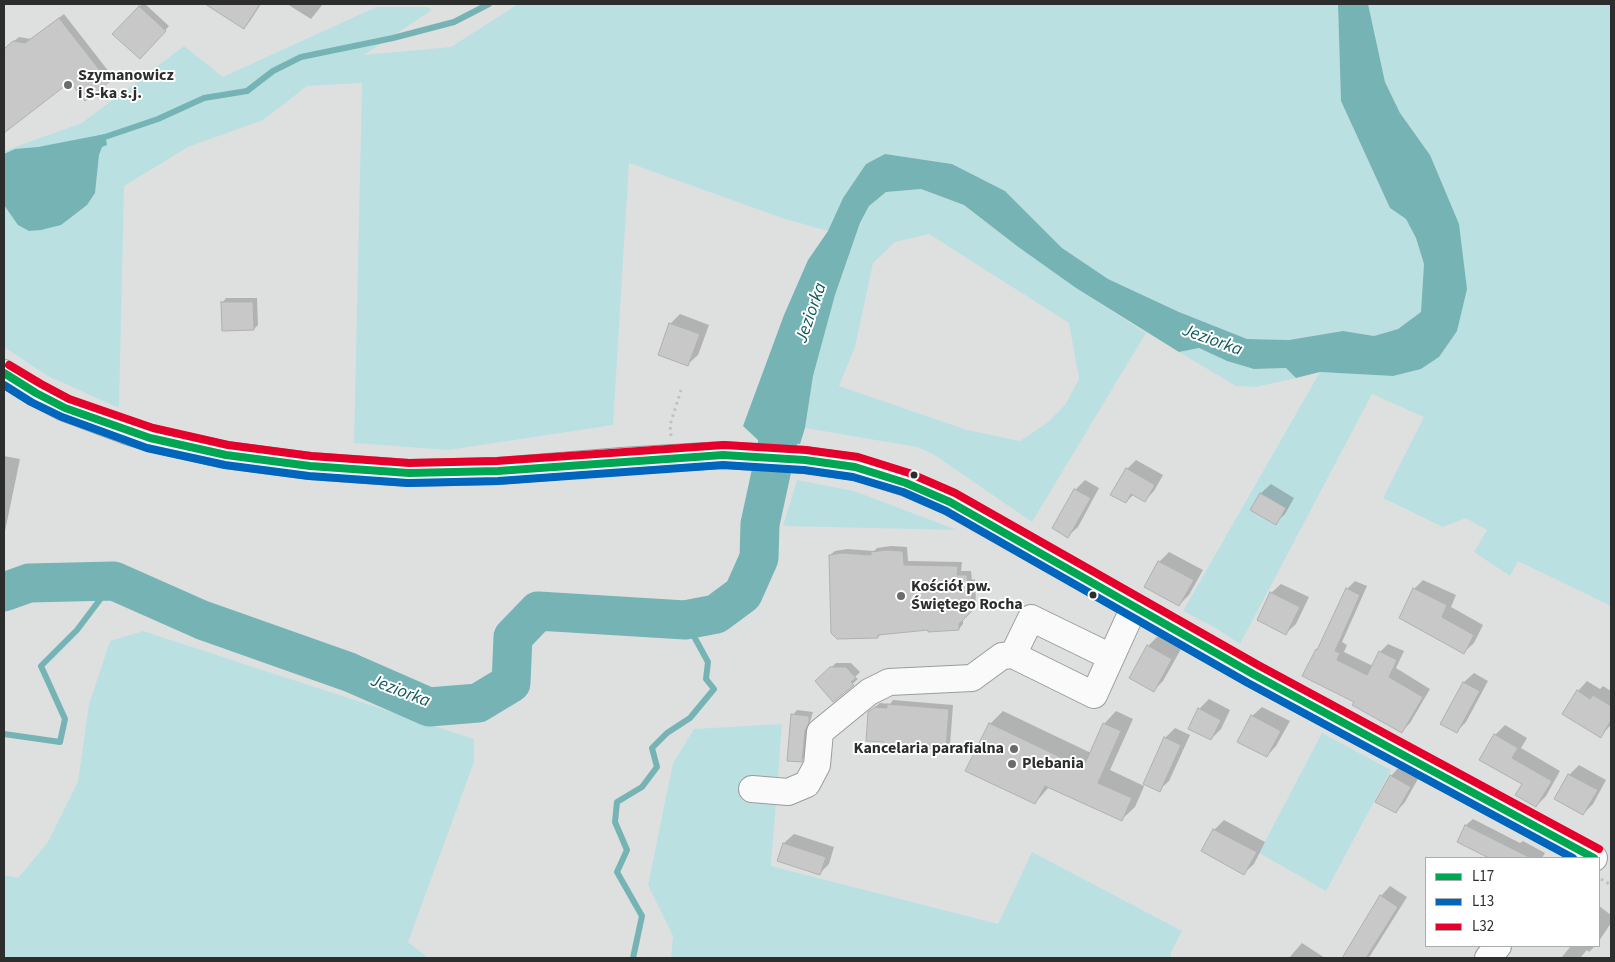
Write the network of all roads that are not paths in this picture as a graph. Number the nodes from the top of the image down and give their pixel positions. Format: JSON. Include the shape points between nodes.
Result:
{"nodes":[{"id":1,"x":4,"y":373,"type":"edge"},
{"id":2,"x":1134,"y":607,"type":"junction"},
{"id":3,"x":1013,"y":655,"type":"junction"},
{"id":4,"x":1111,"y":656,"type":"junction"},
{"id":5,"x":752,"y":790,"type":"dead end"},
{"id":6,"x":1585,"y":857,"type":"edge"},
{"id":7,"x":1497,"y":947,"type":"edge"},
{"id":8,"x":1488,"y":958,"type":"edge"}],
"edges":[{"from":1,"to":2,"type":"street","via":[[64,408],[124,430],[226,455],[310,466],[409,473],[498,471],[723,455],[855,467],[906,483],[950,502]]},
{"from":2,"to":4,"type":"street"},
{"from":2,"to":6,"type":"street"},
{"from":3,"to":4,"type":"street","via":[[1031,618]]},
{"from":3,"to":4,"type":"street","via":[[1094,695]]},
{"from":3,"to":5,"type":"street","via":[[1002,656],[972,678],[888,682],[869,692],[820,732],[817,765],[807,784],[788,792]]},
{"from":7,"to":8,"type":"street"}]}
